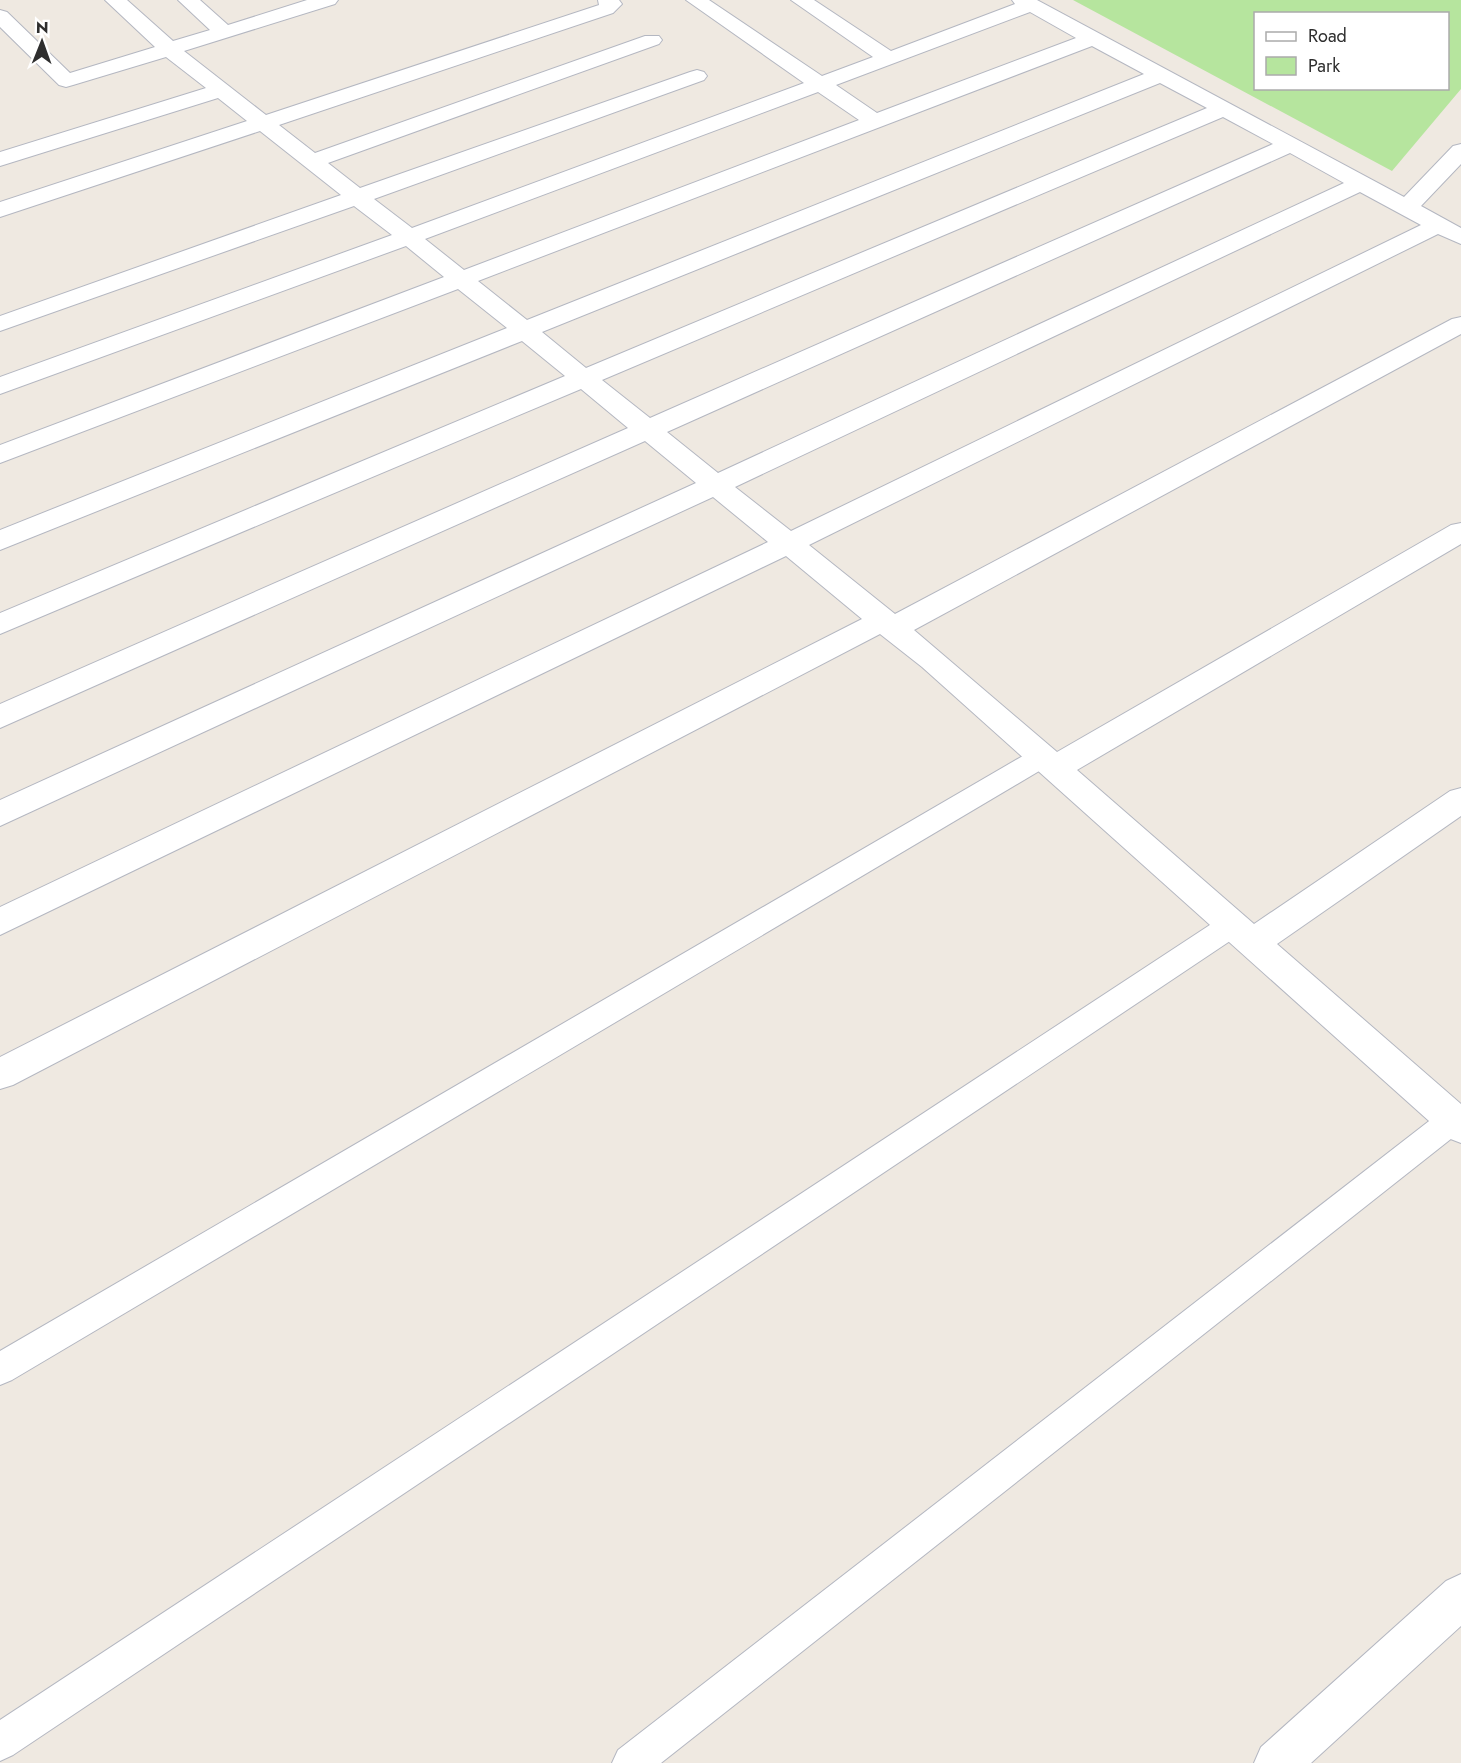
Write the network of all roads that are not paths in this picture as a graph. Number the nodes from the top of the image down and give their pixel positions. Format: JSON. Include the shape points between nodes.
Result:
{"nodes":[{"id":1,"x":115,"y":0,"type":"edge"},
{"id":2,"x":188,"y":0,"type":"edge"},
{"id":3,"x":328,"y":0,"type":"edge"},
{"id":4,"x":608,"y":0,"type":"edge"},
{"id":5,"x":696,"y":0,"type":"edge"},
{"id":6,"x":801,"y":0,"type":"edge"},
{"id":7,"x":1027,"y":2,"type":"edge"},
{"id":8,"x":296,"y":4,"type":"edge"},
{"id":9,"x":0,"y":16,"type":"edge"},
{"id":10,"x":224,"y":32,"type":"junction"},
{"id":11,"x":652,"y":39,"type":"dead end"},
{"id":12,"x":1094,"y":39,"type":"junction"},
{"id":13,"x":169,"y":49,"type":"junction"},
{"id":14,"x":888,"y":58,"type":"junction"},
{"id":15,"x":1161,"y":75,"type":"junction"},
{"id":16,"x":697,"y":76,"type":"dead end"},
{"id":17,"x":821,"y":84,"type":"junction"},
{"id":18,"x":221,"y":90,"type":"junction"},
{"id":19,"x":1224,"y":109,"type":"junction"},
{"id":20,"x":876,"y":122,"type":"junction"},
{"id":21,"x":264,"y":124,"type":"junction"},
{"id":22,"x":1290,"y":145,"type":"junction"},
{"id":23,"x":1461,"y":151,"type":"edge"},
{"id":24,"x":0,"y":159,"type":"edge"},
{"id":25,"x":312,"y":161,"type":"junction"},
{"id":26,"x":1361,"y":183,"type":"junction"},
{"id":27,"x":357,"y":197,"type":"junction"},
{"id":28,"x":1406,"y":208,"type":"junction"},
{"id":29,"x":0,"y":210,"type":"edge"},
{"id":30,"x":1438,"y":225,"type":"junction"},
{"id":31,"x":409,"y":237,"type":"junction"},
{"id":32,"x":1461,"y":237,"type":"edge"},
{"id":33,"x":463,"y":280,"type":"junction"},
{"id":34,"x":0,"y":324,"type":"edge"},
{"id":35,"x":1461,"y":324,"type":"edge"},
{"id":36,"x":524,"y":330,"type":"junction"},
{"id":37,"x":583,"y":377,"type":"junction"},
{"id":38,"x":0,"y":386,"type":"edge"},
{"id":39,"x":649,"y":431,"type":"junction"},
{"id":40,"x":0,"y":455,"type":"edge"},
{"id":41,"x":716,"y":485,"type":"junction"},
{"id":42,"x":1461,"y":532,"type":"edge"},
{"id":43,"x":0,"y":541,"type":"edge"},
{"id":44,"x":788,"y":544,"type":"junction"},
{"id":45,"x":0,"y":624,"type":"edge"},
{"id":46,"x":888,"y":624,"type":"junction"},
{"id":47,"x":0,"y":717,"type":"edge"},
{"id":48,"x":1048,"y":763,"type":"junction"},
{"id":49,"x":1461,"y":800,"type":"edge"},
{"id":50,"x":0,"y":814,"type":"edge"},
{"id":51,"x":0,"y":922,"type":"edge"},
{"id":52,"x":1242,"y":934,"type":"junction"},
{"id":53,"x":0,"y":1074,"type":"edge"},
{"id":54,"x":1457,"y":1124,"type":"edge"},
{"id":55,"x":0,"y":1370,"type":"edge"},
{"id":56,"x":1461,"y":1596,"type":"edge"},
{"id":57,"x":0,"y":1742,"type":"edge"},
{"id":58,"x":631,"y":1763,"type":"edge"},
{"id":59,"x":1277,"y":1763,"type":"edge"}],
"edges":[{"from":1,"to":13,"type":"street"},
{"from":2,"to":10,"type":"street"},
{"from":3,"to":8,"type":"street"},
{"from":4,"to":21,"type":"street","via":[[612,4],[606,9]]},
{"from":5,"to":17,"type":"street"},
{"from":6,"to":14,"type":"street"},
{"from":7,"to":12,"type":"street"},
{"from":7,"to":14,"type":"street"},
{"from":8,"to":10,"type":"street"},
{"from":9,"to":13,"type":"street","via":[[66,81]]},
{"from":10,"to":13,"type":"street"},
{"from":11,"to":25,"type":"street"},
{"from":12,"to":15,"type":"street"},
{"from":12,"to":20,"type":"street"},
{"from":13,"to":18,"type":"street"},
{"from":14,"to":17,"type":"street"},
{"from":15,"to":19,"type":"street"},
{"from":15,"to":36,"type":"street"},
{"from":16,"to":27,"type":"street"},
{"from":17,"to":20,"type":"street"},
{"from":17,"to":31,"type":"street"},
{"from":18,"to":21,"type":"street"},
{"from":18,"to":24,"type":"street"},
{"from":19,"to":22,"type":"street"},
{"from":19,"to":37,"type":"street"},
{"from":20,"to":33,"type":"street"},
{"from":21,"to":25,"type":"street"},
{"from":21,"to":29,"type":"street"},
{"from":22,"to":26,"type":"street"},
{"from":22,"to":39,"type":"street"},
{"from":23,"to":28,"type":"street"},
{"from":25,"to":27,"type":"street"},
{"from":26,"to":28,"type":"street"},
{"from":26,"to":41,"type":"street"},
{"from":27,"to":31,"type":"street"},
{"from":27,"to":34,"type":"street"},
{"from":28,"to":30,"type":"street"},
{"from":30,"to":32,"type":"street"},
{"from":30,"to":44,"type":"street"},
{"from":31,"to":33,"type":"street"},
{"from":31,"to":38,"type":"street"},
{"from":33,"to":36,"type":"street"},
{"from":33,"to":40,"type":"street"},
{"from":35,"to":46,"type":"street"},
{"from":36,"to":37,"type":"street"},
{"from":36,"to":43,"type":"street"},
{"from":37,"to":39,"type":"street"},
{"from":37,"to":45,"type":"street"},
{"from":39,"to":41,"type":"street"},
{"from":39,"to":47,"type":"street"},
{"from":41,"to":44,"type":"street"},
{"from":41,"to":50,"type":"street"},
{"from":42,"to":48,"type":"street"},
{"from":44,"to":46,"type":"street"},
{"from":44,"to":51,"type":"street"},
{"from":46,"to":48,"type":"street"},
{"from":46,"to":53,"type":"street"},
{"from":48,"to":52,"type":"street"},
{"from":48,"to":55,"type":"lane"},
{"from":49,"to":52,"type":"street"},
{"from":52,"to":54,"type":"street"},
{"from":52,"to":57,"type":"lane"},
{"from":54,"to":58,"type":"lane"},
{"from":56,"to":59,"type":"street"}]}
